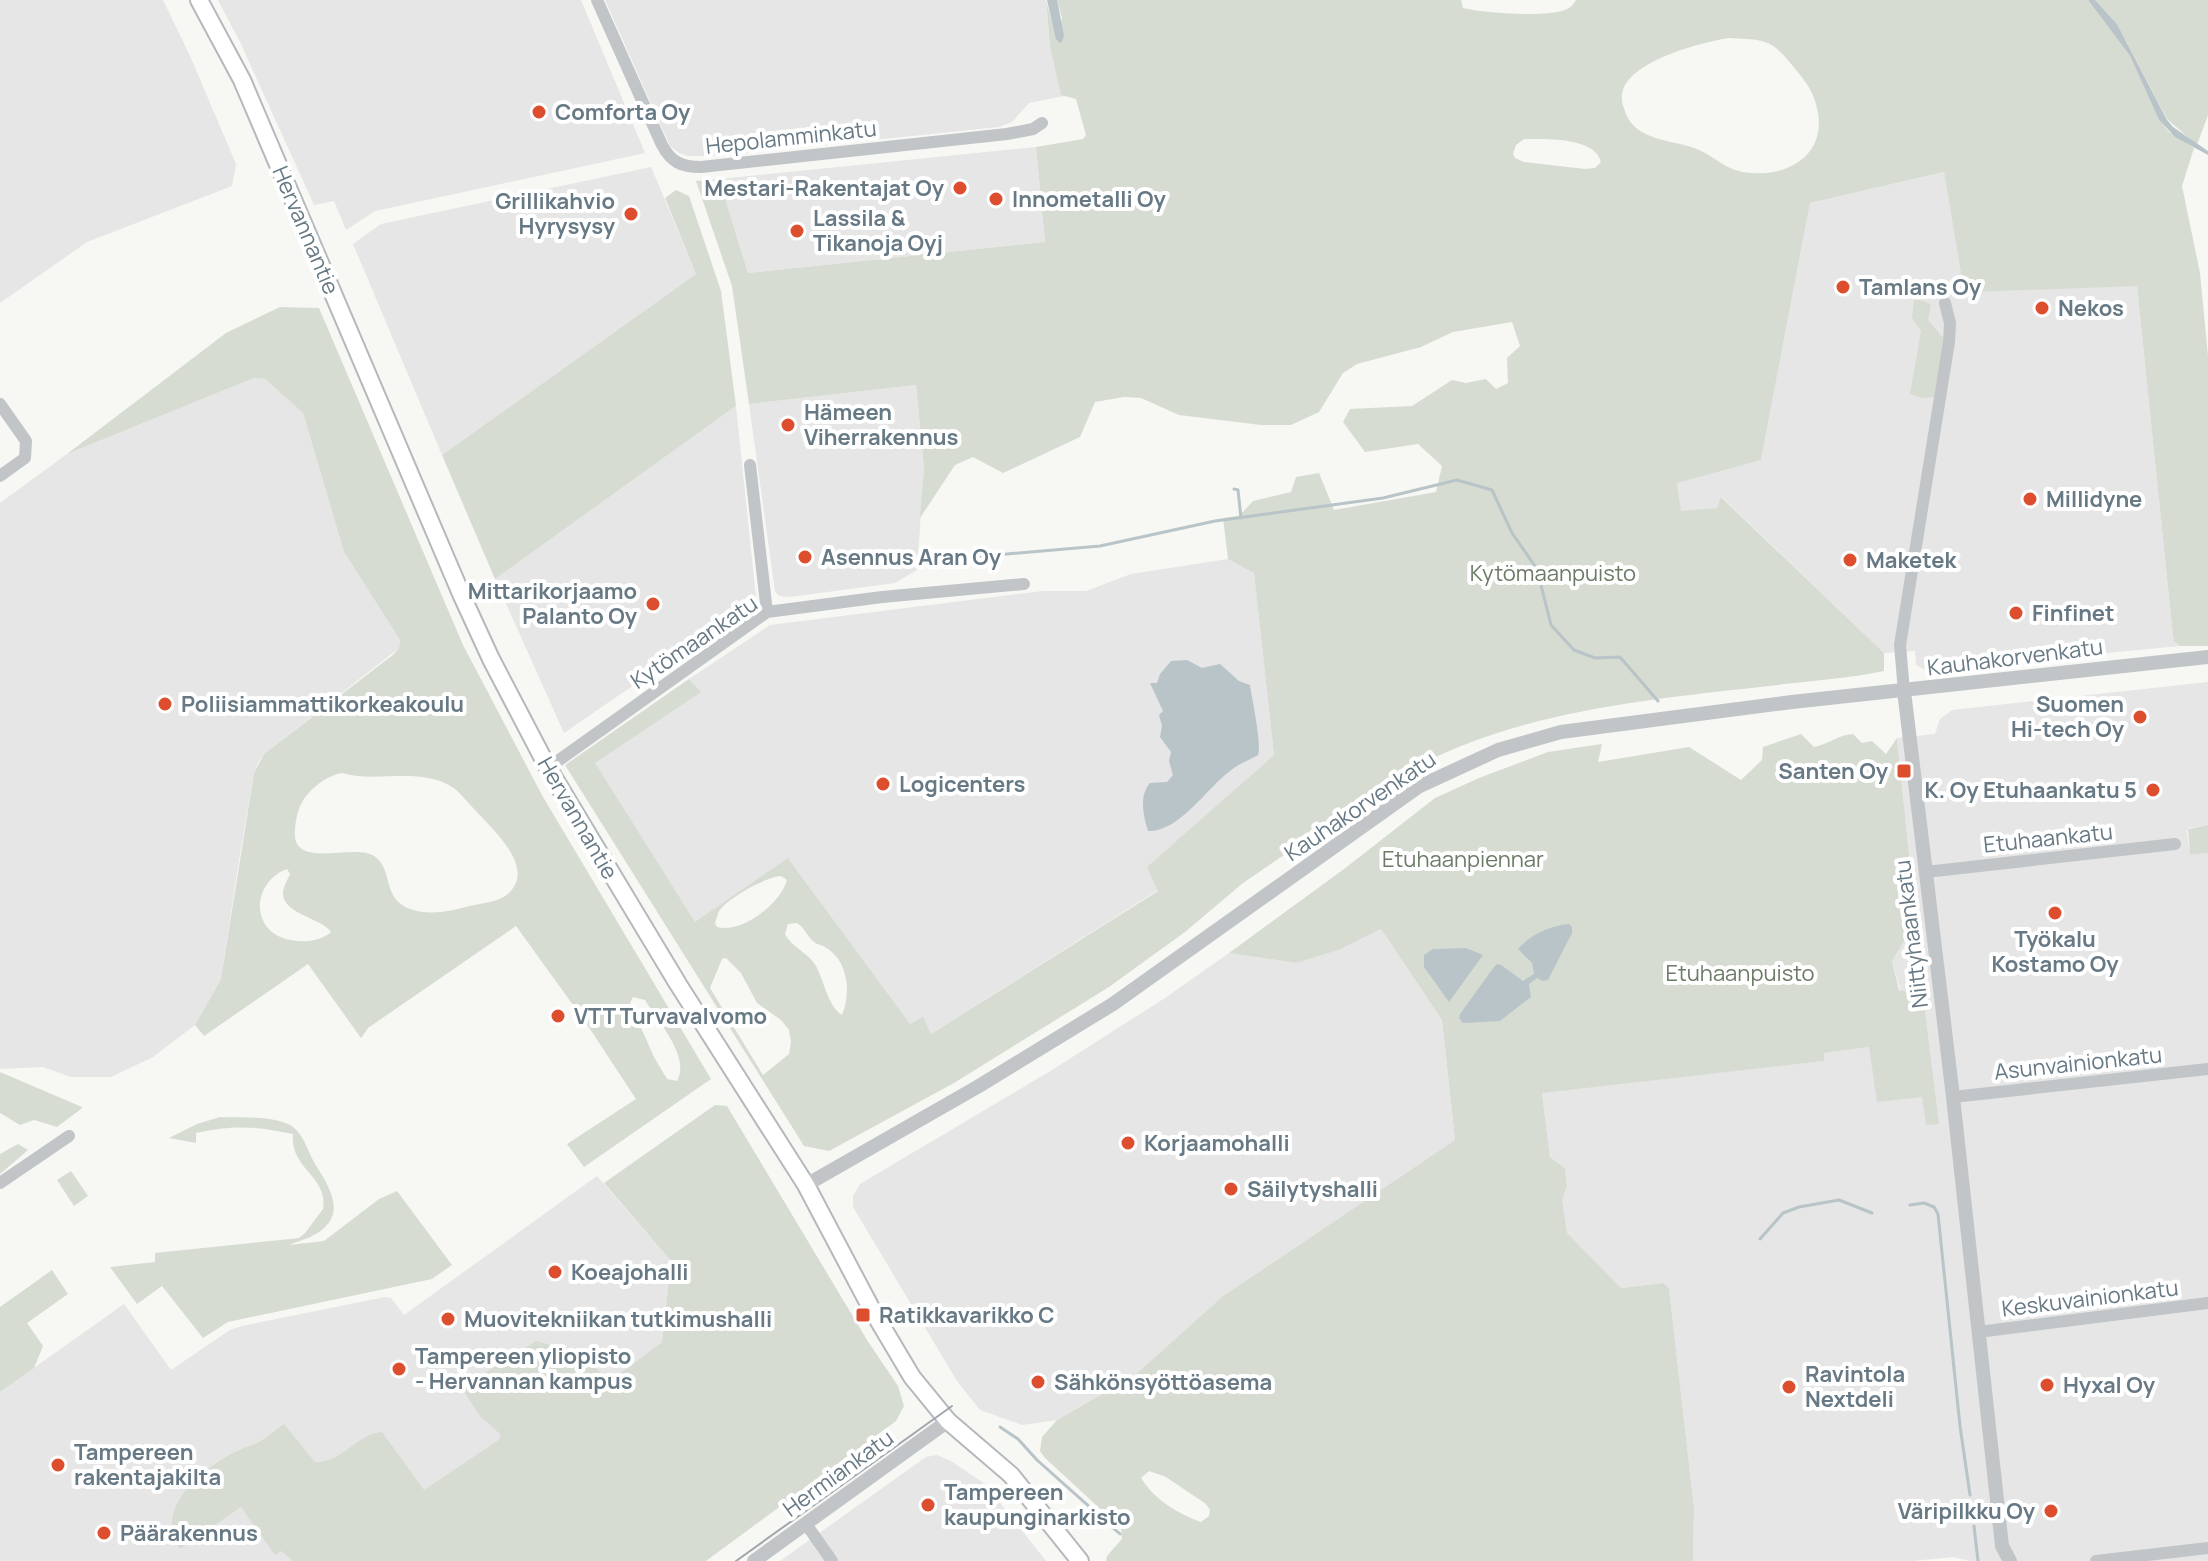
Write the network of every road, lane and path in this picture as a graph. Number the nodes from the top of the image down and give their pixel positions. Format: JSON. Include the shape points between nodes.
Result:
{"nodes":[{"id":1,"x":199,"y":0,"type":"edge"},
{"id":2,"x":597,"y":0,"type":"edge"},
{"id":3,"x":1042,"y":123,"type":"dead end"},
{"id":4,"x":1945,"y":303,"type":"dead end"},
{"id":5,"x":0,"y":404,"type":"edge"},
{"id":6,"x":750,"y":465,"type":"dead end"},
{"id":7,"x":0,"y":476,"type":"edge"},
{"id":8,"x":1024,"y":584,"type":"dead end"},
{"id":9,"x":767,"y":612,"type":"junction"},
{"id":10,"x":2208,"y":657,"type":"edge"},
{"id":11,"x":1904,"y":691,"type":"junction"},
{"id":12,"x":548,"y":768,"type":"junction"},
{"id":13,"x":2175,"y":844,"type":"dead end"},
{"id":14,"x":1926,"y":872,"type":"junction"},
{"id":15,"x":2208,"y":1069,"type":"edge"},
{"id":16,"x":1953,"y":1097,"type":"junction"},
{"id":17,"x":69,"y":1136,"type":"dead end"},
{"id":18,"x":0,"y":1183,"type":"edge"},
{"id":19,"x":806,"y":1185,"type":"junction"},
{"id":20,"x":2208,"y":1303,"type":"edge"},
{"id":21,"x":1978,"y":1332,"type":"junction"},
{"id":22,"x":948,"y":1421,"type":"junction"},
{"id":23,"x":806,"y":1524,"type":"junction"},
{"id":24,"x":2208,"y":1548,"type":"edge"},
{"id":25,"x":754,"y":1561,"type":"edge"},
{"id":26,"x":832,"y":1561,"type":"edge"},
{"id":27,"x":1080,"y":1561,"type":"edge"},
{"id":28,"x":2010,"y":1561,"type":"edge"},
{"id":29,"x":2096,"y":1561,"type":"edge"}],
"edges":[{"from":1,"to":12,"type":"main road","name":"Hervannantie","via":[[242,80],[491,659]]},
{"from":2,"to":3,"type":"street","name":"Hepolamminkatu","via":[[662,145],[681,166],[1007,134]]},
{"from":4,"to":11,"type":"street","name":"Niittyhaankatu","via":[[1949,342],[1900,645]]},
{"from":5,"to":7,"type":"street","via":[[26,441],[25,458]]},
{"from":6,"to":9,"type":"street"},
{"from":8,"to":9,"type":"street","name":"Kytömaankatu"},
{"from":9,"to":12,"type":"street","name":"Kytömaankatu"},
{"from":10,"to":11,"type":"street","name":"Kauhakorvenkatu"},
{"from":11,"to":14,"type":"street","name":"Niittyhaankatu"},
{"from":11,"to":19,"type":"street","name":"Kauhakorvenkatu","via":[[1561,732],[1482,756],[1418,787],[1113,1004]]},
{"from":12,"to":19,"type":"main road","name":"Hervannantie"},
{"from":13,"to":14,"type":"street","name":"Etuhaankatu"},
{"from":14,"to":16,"type":"street","name":"Niittyhaankatu"},
{"from":15,"to":16,"type":"street","name":"Asunvainionkatu"},
{"from":16,"to":21,"type":"street","name":"Niittyhaankatu"},
{"from":17,"to":18,"type":"street"},
{"from":19,"to":22,"type":"main road","name":"Hervannantie","via":[[900,1357]]},
{"from":20,"to":21,"type":"street","name":"Keskuvainionkatu"},
{"from":21,"to":28,"type":"street","name":"Niittyhaankatu","via":[[2002,1546]]},
{"from":22,"to":23,"type":"street","name":"Hermiankatu"},
{"from":22,"to":27,"type":"main road","name":"Hervannantie","via":[[1011,1475]]},
{"from":23,"to":25,"type":"street","name":"Hermiankatu"},
{"from":23,"to":26,"type":"street"},
{"from":24,"to":29,"type":"street"}]}
